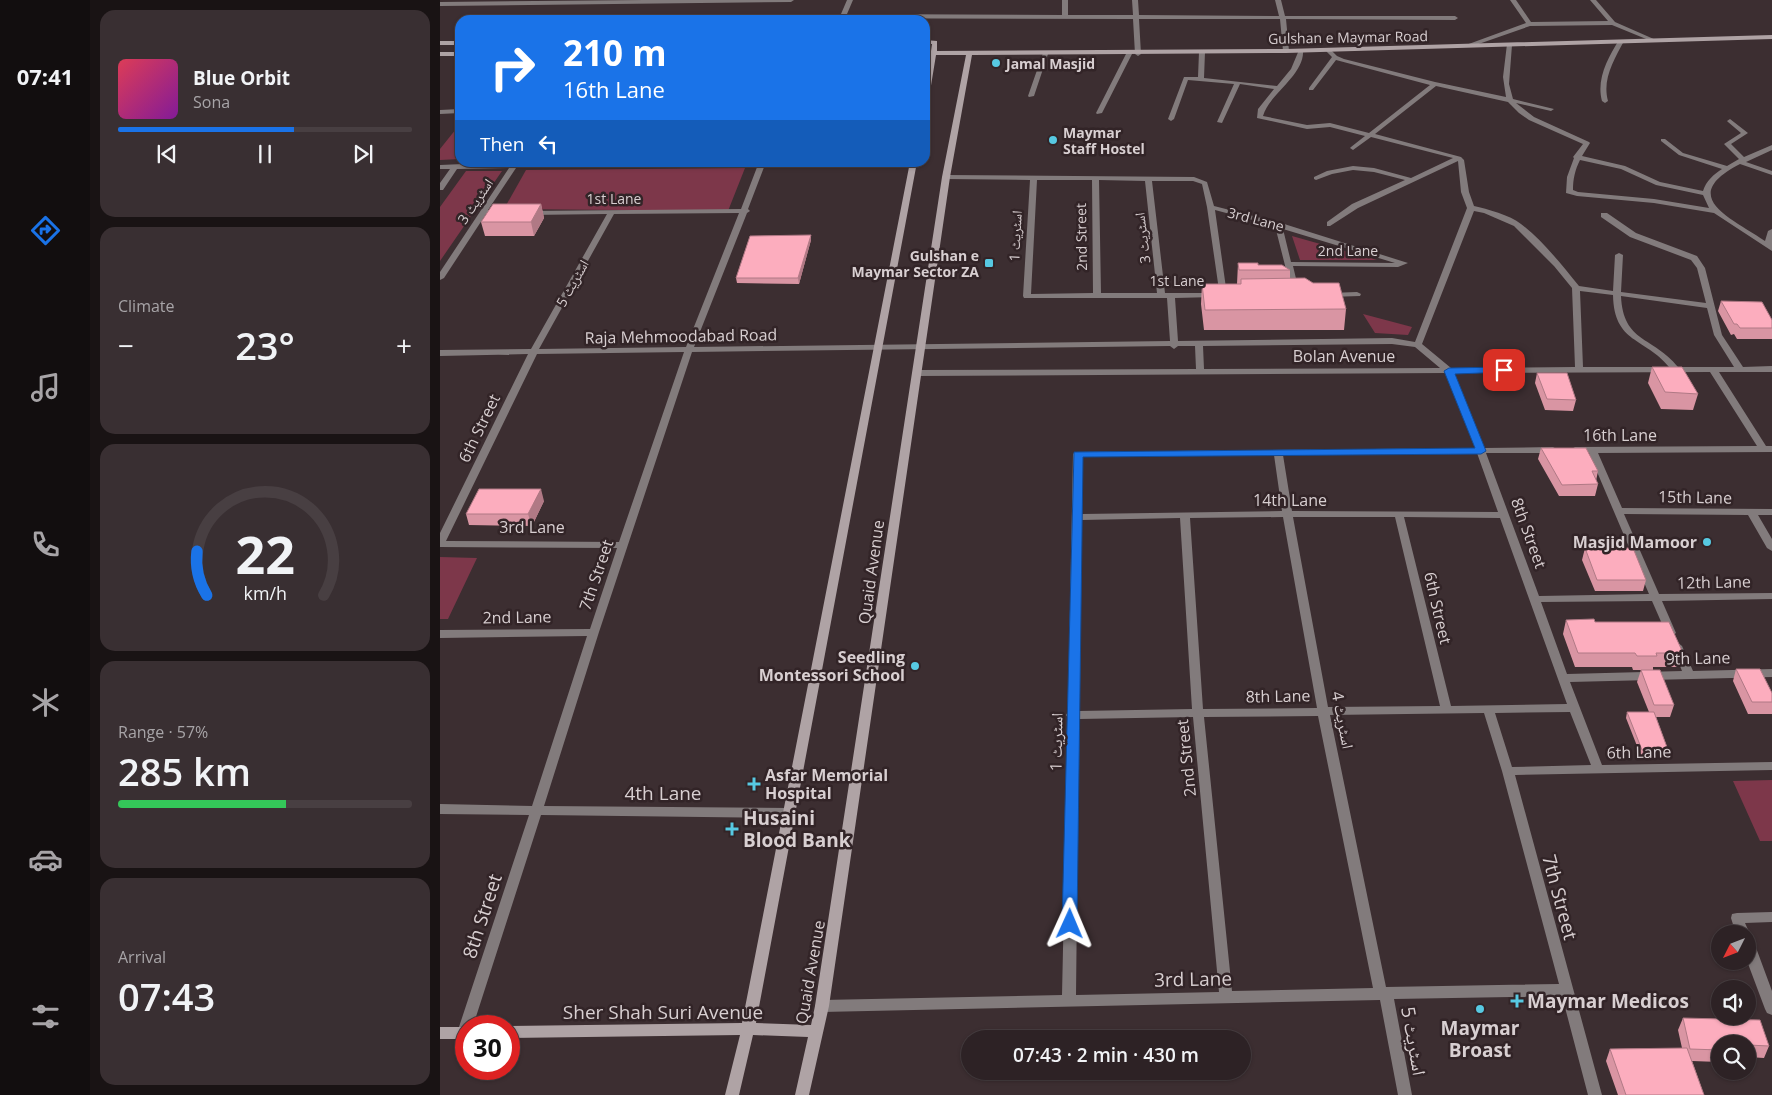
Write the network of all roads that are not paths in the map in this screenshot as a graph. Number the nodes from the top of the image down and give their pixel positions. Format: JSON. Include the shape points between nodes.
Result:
{"nodes":[{"id":1,"x":791,"y":0,"type":"edge"},
{"id":2,"x":850,"y":0,"type":"edge"},
{"id":3,"x":1065,"y":0,"type":"edge"},
{"id":4,"x":1135,"y":0,"type":"edge"},
{"id":5,"x":1278,"y":0,"type":"edge"},
{"id":6,"x":1513,"y":0,"type":"edge"},
{"id":7,"x":1593,"y":0,"type":"edge"},
{"id":8,"x":561,"y":1,"type":"edge"},
{"id":9,"x":481,"y":2,"type":"edge"},
{"id":10,"x":440,"y":4,"type":"edge"},
{"id":11,"x":785,"y":15,"type":"edge"},
{"id":12,"x":844,"y":15,"type":"edge"},
{"id":13,"x":930,"y":16,"type":"edge"},
{"id":14,"x":1065,"y":17,"type":"junction"},
{"id":15,"x":1137,"y":17,"type":"junction"},
{"id":16,"x":1283,"y":18,"type":"junction"},
{"id":17,"x":1455,"y":18,"type":"dead end"},
{"id":18,"x":1613,"y":23,"type":"junction"},
{"id":19,"x":1529,"y":24,"type":"junction"},
{"id":20,"x":1772,"y":37,"type":"edge"},
{"id":21,"x":1653,"y":40,"type":"junction"},
{"id":22,"x":930,"y":42,"type":"edge"},
{"id":23,"x":1621,"y":42,"type":"junction"},
{"id":24,"x":440,"y":43,"type":"edge"},
{"id":25,"x":455,"y":43,"type":"edge"},
{"id":26,"x":1509,"y":45,"type":"junction"},
{"id":27,"x":1468,"y":46,"type":"junction"},
{"id":28,"x":1328,"y":50,"type":"junction"},
{"id":29,"x":1286,"y":51,"type":"junction"},
{"id":30,"x":1301,"y":51,"type":"junction"},
{"id":31,"x":1202,"y":52,"type":"junction"},
{"id":32,"x":933,"y":53,"type":"junction"},
{"id":33,"x":440,"y":54,"type":"edge"},
{"id":34,"x":455,"y":54,"type":"edge"},
{"id":35,"x":969,"y":54,"type":"junction"},
{"id":36,"x":1044,"y":54,"type":"junction"},
{"id":37,"x":1130,"y":54,"type":"junction"},
{"id":38,"x":1138,"y":54,"type":"junction"},
{"id":39,"x":1335,"y":57,"type":"junction"},
{"id":40,"x":930,"y":72,"type":"edge"},
{"id":41,"x":1201,"y":78,"type":"junction"},
{"id":42,"x":1238,"y":82,"type":"junction"},
{"id":43,"x":1435,"y":84,"type":"junction"},
{"id":44,"x":1280,"y":88,"type":"junction"},
{"id":45,"x":1311,"y":88,"type":"dead end"},
{"id":46,"x":1031,"y":96,"type":"dead end"},
{"id":47,"x":1510,"y":101,"type":"junction"},
{"id":48,"x":1605,"y":101,"type":"dead end"},
{"id":49,"x":1551,"y":109,"type":"dead end"},
{"id":50,"x":455,"y":111,"type":"edge"},
{"id":51,"x":440,"y":112,"type":"edge"},
{"id":52,"x":1099,"y":112,"type":"dead end"},
{"id":53,"x":1171,"y":119,"type":"dead end"},
{"id":54,"x":1730,"y":121,"type":"dead end"},
{"id":55,"x":1220,"y":122,"type":"dead end"},
{"id":56,"x":1369,"y":135,"type":"junction"},
{"id":57,"x":1663,"y":140,"type":"dead end"},
{"id":58,"x":1772,"y":147,"type":"edge"},
{"id":59,"x":1353,"y":148,"type":"dead end"},
{"id":60,"x":1576,"y":157,"type":"junction"},
{"id":61,"x":1458,"y":158,"type":"junction"},
{"id":62,"x":1742,"y":161,"type":"junction"},
{"id":63,"x":440,"y":166,"type":"edge"},
{"id":64,"x":455,"y":166,"type":"edge"},
{"id":65,"x":455,"y":167,"type":"edge"},
{"id":66,"x":513,"y":167,"type":"edge"},
{"id":67,"x":761,"y":167,"type":"edge"},
{"id":68,"x":913,"y":167,"type":"edge"},
{"id":69,"x":1727,"y":168,"type":"junction"},
{"id":70,"x":1772,"y":173,"type":"edge"},
{"id":71,"x":946,"y":177,"type":"junction"},
{"id":72,"x":1034,"y":178,"type":"junction"},
{"id":73,"x":1095,"y":178,"type":"junction"},
{"id":74,"x":1148,"y":178,"type":"junction"},
{"id":75,"x":1316,"y":178,"type":"dead end"},
{"id":76,"x":1411,"y":180,"type":"junction"},
{"id":77,"x":440,"y":188,"type":"edge"},
{"id":78,"x":1706,"y":194,"type":"junction"},
{"id":79,"x":1211,"y":207,"type":"junction"},
{"id":80,"x":1471,"y":208,"type":"junction"},
{"id":81,"x":746,"y":211,"type":"junction"},
{"id":82,"x":1716,"y":211,"type":"junction"},
{"id":83,"x":483,"y":212,"type":"junction"},
{"id":84,"x":512,"y":212,"type":"edge"},
{"id":85,"x":522,"y":212,"type":"edge"},
{"id":86,"x":611,"y":214,"type":"junction"},
{"id":87,"x":1604,"y":215,"type":"dead end"},
{"id":88,"x":1330,"y":224,"type":"dead end"},
{"id":89,"x":1278,"y":225,"type":"junction"},
{"id":90,"x":1772,"y":231,"type":"edge"},
{"id":91,"x":1772,"y":249,"type":"edge"},
{"id":92,"x":1619,"y":255,"type":"dead end"},
{"id":93,"x":1404,"y":263,"type":"joint"},
{"id":94,"x":1289,"y":264,"type":"junction"},
{"id":95,"x":440,"y":278,"type":"edge"},
{"id":96,"x":1576,"y":288,"type":"junction"},
{"id":97,"x":1322,"y":294,"type":"edge"},
{"id":98,"x":1358,"y":294,"type":"dead end"},
{"id":99,"x":1171,"y":295,"type":"junction"},
{"id":100,"x":1223,"y":295,"type":"junction"},
{"id":101,"x":1232,"y":295,"type":"edge"},
{"id":102,"x":1287,"y":295,"type":"edge"},
{"id":103,"x":1619,"y":295,"type":"junction"},
{"id":104,"x":1027,"y":296,"type":"joint"},
{"id":105,"x":1097,"y":296,"type":"junction"},
{"id":106,"x":1161,"y":296,"type":"junction"},
{"id":107,"x":1710,"y":306,"type":"junction"},
{"id":108,"x":1199,"y":345,"type":"junction"},
{"id":109,"x":1418,"y":345,"type":"junction"},
{"id":110,"x":1174,"y":346,"type":"junction"},
{"id":111,"x":880,"y":348,"type":"junction"},
{"id":112,"x":922,"y":349,"type":"junction"},
{"id":113,"x":689,"y":350,"type":"junction"},
{"id":114,"x":440,"y":353,"type":"edge"},
{"id":115,"x":533,"y":353,"type":"junction"},
{"id":116,"x":1675,"y":369,"type":"junction"},
{"id":117,"x":1714,"y":369,"type":"junction"},
{"id":118,"x":1772,"y":369,"type":"edge"},
{"id":119,"x":1578,"y":370,"type":"junction"},
{"id":120,"x":1741,"y":370,"type":"junction"},
{"id":121,"x":1449,"y":371,"type":"junction"},
{"id":122,"x":1200,"y":372,"type":"junction"},
{"id":123,"x":916,"y":373,"type":"junction"},
{"id":124,"x":1767,"y":449,"type":"edge"},
{"id":125,"x":1592,"y":450,"type":"junction"},
{"id":126,"x":1481,"y":451,"type":"junction"},
{"id":127,"x":1278,"y":452,"type":"junction"},
{"id":128,"x":1078,"y":454,"type":"joint"},
{"id":129,"x":1618,"y":511,"type":"junction"},
{"id":130,"x":1752,"y":512,"type":"junction"},
{"id":131,"x":1772,"y":512,"type":"edge"},
{"id":132,"x":1287,"y":514,"type":"junction"},
{"id":133,"x":1399,"y":515,"type":"junction"},
{"id":134,"x":1504,"y":515,"type":"junction"},
{"id":135,"x":1185,"y":516,"type":"junction"},
{"id":136,"x":1077,"y":517,"type":"junction"},
{"id":137,"x":440,"y":544,"type":"edge"},
{"id":138,"x":623,"y":545,"type":"junction"},
{"id":139,"x":1772,"y":548,"type":"edge"},
{"id":140,"x":1772,"y":596,"type":"edge"},
{"id":141,"x":1656,"y":598,"type":"junction"},
{"id":142,"x":1535,"y":599,"type":"junction"},
{"id":143,"x":594,"y":632,"type":"junction"},
{"id":144,"x":440,"y":634,"type":"edge"},
{"id":145,"x":1772,"y":673,"type":"edge"},
{"id":146,"x":1689,"y":675,"type":"junction"},
{"id":147,"x":1564,"y":678,"type":"junction"},
{"id":148,"x":1574,"y":708,"type":"junction"},
{"id":149,"x":1446,"y":709,"type":"junction"},
{"id":150,"x":1488,"y":709,"type":"junction"},
{"id":151,"x":1324,"y":711,"type":"junction"},
{"id":152,"x":1198,"y":714,"type":"junction"},
{"id":153,"x":1072,"y":715,"type":"junction"},
{"id":154,"x":1772,"y":766,"type":"edge"},
{"id":155,"x":1598,"y":769,"type":"junction"},
{"id":156,"x":1508,"y":770,"type":"junction"},
{"id":157,"x":440,"y":809,"type":"edge"},
{"id":158,"x":536,"y":811,"type":"junction"},
{"id":159,"x":789,"y":812,"type":"junction"},
{"id":160,"x":1772,"y":917,"type":"edge"},
{"id":161,"x":1740,"y":925,"type":"edge"},
{"id":162,"x":1756,"y":966,"type":"edge"},
{"id":163,"x":1565,"y":990,"type":"junction"},
{"id":164,"x":1384,"y":993,"type":"junction"},
{"id":165,"x":1226,"y":997,"type":"junction"},
{"id":166,"x":1069,"y":1000,"type":"junction"},
{"id":167,"x":822,"y":1006,"type":"junction"},
{"id":168,"x":1772,"y":1009,"type":"edge"},
{"id":169,"x":470,"y":1015,"type":"edge"},
{"id":170,"x":748,"y":1029,"type":"junction"},
{"id":171,"x":817,"y":1031,"type":"junction"},
{"id":172,"x":440,"y":1032,"type":"edge"},
{"id":173,"x":455,"y":1032,"type":"edge"},
{"id":174,"x":520,"y":1032,"type":"edge"},
{"id":175,"x":732,"y":1095,"type":"edge"},
{"id":176,"x":802,"y":1095,"type":"edge"},
{"id":177,"x":1405,"y":1095,"type":"edge"},
{"id":178,"x":1595,"y":1095,"type":"edge"}],
"edges":[{"from":1,"to":8,"type":"street"},
{"from":1,"to":11,"type":"street"},
{"from":2,"to":12,"type":"street"},
{"from":3,"to":14,"type":"street"},
{"from":4,"to":15,"type":"street"},
{"from":5,"to":16,"type":"street"},
{"from":6,"to":19,"type":"street"},
{"from":7,"to":18,"type":"street"},
{"from":8,"to":9,"type":"street"},
{"from":9,"to":10,"type":"street"},
{"from":13,"to":14,"type":"street"},
{"from":14,"to":15,"type":"street"},
{"from":15,"to":16,"type":"street"},
{"from":15,"to":38,"type":"street"},
{"from":16,"to":17,"type":"street"},
{"from":16,"to":29,"type":"street"},
{"from":18,"to":19,"type":"street"},
{"from":18,"to":21,"type":"street"},
{"from":19,"to":27,"type":"street"},
{"from":20,"to":21,"type":"main road","name":"Gulshan e Maymar Road"},
{"from":21,"to":23,"type":"main road","name":"Gulshan e Maymar Road"},
{"from":22,"to":32,"type":"main road","via":[[935,42]]},
{"from":23,"to":26,"type":"main road","name":"Gulshan e Maymar Road"},
{"from":23,"to":48,"type":"street","via":[[1608,66],[1602,93]]},
{"from":24,"to":25,"type":"main road"},
{"from":26,"to":27,"type":"main road","name":"Gulshan e Maymar Road"},
{"from":26,"to":47,"type":"street","via":[[1506,74]]},
{"from":27,"to":28,"type":"main road","name":"Gulshan e Maymar Road"},
{"from":28,"to":30,"type":"main road","name":"Gulshan e Maymar Road"},
{"from":28,"to":39,"type":"street"},
{"from":29,"to":30,"type":"main road","name":"Gulshan e Maymar Road"},
{"from":29,"to":31,"type":"main road","name":"Gulshan e Maymar Road"},
{"from":30,"to":44,"type":"street","via":[[1300,62]]},
{"from":31,"to":38,"type":"main road","name":"Gulshan e Maymar Road"},
{"from":31,"to":41,"type":"street"},
{"from":32,"to":35,"type":"main road","name":"Gulshan e Maymar Road"},
{"from":32,"to":40,"type":"main road"},
{"from":33,"to":34,"type":"main road"},
{"from":35,"to":36,"type":"main road","name":"Gulshan e Maymar Road"},
{"from":35,"to":71,"type":"main road","name":"Quaid Avenue"},
{"from":36,"to":37,"type":"main road","name":"Gulshan e Maymar Road"},
{"from":36,"to":46,"type":"street"},
{"from":37,"to":38,"type":"main road","name":"Gulshan e Maymar Road"},
{"from":37,"to":52,"type":"street"},
{"from":39,"to":43,"type":"street"},
{"from":39,"to":45,"type":"street"},
{"from":41,"to":42,"type":"street"},
{"from":41,"to":53,"type":"street","via":[[1185,79]]},
{"from":42,"to":44,"type":"street"},
{"from":42,"to":55,"type":"street"},
{"from":43,"to":47,"type":"street"},
{"from":43,"to":56,"type":"street"},
{"from":44,"to":56,"type":"street","via":[[1259,117],[1307,127],[1330,125]]},
{"from":47,"to":49,"type":"street"},
{"from":47,"to":60,"type":"street","via":[[1538,123],[1586,142]]},
{"from":50,"to":51,"type":"street"},
{"from":54,"to":62,"type":"street","via":[[1745,133],[1727,144]]},
{"from":56,"to":59,"type":"street"},
{"from":56,"to":61,"type":"street"},
{"from":57,"to":69,"type":"street","via":[[1681,154]]},
{"from":58,"to":62,"type":"street"},
{"from":60,"to":78,"type":"street","via":[[1623,167],[1658,184]]},
{"from":60,"to":82,"type":"street","via":[[1569,177],[1569,191]]},
{"from":61,"to":76,"type":"street"},
{"from":61,"to":80,"type":"street"},
{"from":62,"to":69,"type":"street"},
{"from":62,"to":70,"type":"street"},
{"from":63,"to":64,"type":"street"},
{"from":65,"to":77,"type":"street"},
{"from":66,"to":83,"type":"street","name":"اسٹریٹ 3"},
{"from":67,"to":81,"type":"street"},
{"from":68,"to":111,"type":"main road","name":"Quaid Avenue"},
{"from":69,"to":78,"type":"street","via":[[1708,185]]},
{"from":71,"to":72,"type":"street","name":"3rd Lane"},
{"from":71,"to":112,"type":"main road","name":"Quaid Avenue"},
{"from":72,"to":73,"type":"street","name":"3rd Lane"},
{"from":72,"to":104,"type":"street","name":"اسٹریٹ 1"},
{"from":73,"to":74,"type":"street","name":"3rd Lane"},
{"from":73,"to":105,"type":"street","name":"2nd Street"},
{"from":74,"to":79,"type":"street","name":"3rd Lane","via":[[1201,181],[1205,183]]},
{"from":74,"to":106,"type":"street","name":"اسٹریٹ 3"},
{"from":75,"to":76,"type":"street","via":[[1335,169],[1353,167]]},
{"from":76,"to":88,"type":"street","via":[[1355,206]]},
{"from":78,"to":82,"type":"street"},
{"from":79,"to":89,"type":"street","name":"3rd Lane"},
{"from":79,"to":100,"type":"street"},
{"from":80,"to":96,"type":"street","via":[[1517,224]]},
{"from":80,"to":109,"type":"street"},
{"from":81,"to":86,"type":"street","name":"1st Lane"},
{"from":81,"to":113,"type":"street"},
{"from":82,"to":91,"type":"street"},
{"from":83,"to":84,"type":"street"},
{"from":83,"to":95,"type":"street","name":"اسٹریٹ 3"},
{"from":85,"to":86,"type":"street","name":"1st Lane"},
{"from":86,"to":115,"type":"street","name":"اسٹریٹ 5"},
{"from":87,"to":107,"type":"street","via":[[1633,235],[1694,258],[1701,268]]},
{"from":89,"to":93,"type":"street","name":"3rd Lane"},
{"from":89,"to":94,"type":"street"},
{"from":90,"to":91,"type":"street"},
{"from":92,"to":103,"type":"street"},
{"from":93,"to":94,"type":"street","name":"2nd Lane"},
{"from":94,"to":102,"type":"street","via":[[1300,295]]},
{"from":96,"to":103,"type":"street"},
{"from":96,"to":119,"type":"street"},
{"from":97,"to":98,"type":"street"},
{"from":99,"to":100,"type":"street","name":"1st Lane"},
{"from":99,"to":106,"type":"street","name":"1st Lane"},
{"from":99,"to":110,"type":"street"},
{"from":100,"to":101,"type":"street","name":"1st Lane"},
{"from":103,"to":107,"type":"street"},
{"from":103,"to":116,"type":"street","via":[[1617,311],[1624,328],[1660,351]]},
{"from":104,"to":105,"type":"street","name":"1st Lane"},
{"from":105,"to":106,"type":"street","name":"1st Lane"},
{"from":107,"to":120,"type":"street","via":[[1718,335]]},
{"from":108,"to":109,"type":"street","name":"Bolan Avenue","via":[[1392,341]]},
{"from":108,"to":110,"type":"street","name":"Bolan Avenue"},
{"from":108,"to":122,"type":"street"},
{"from":109,"to":121,"type":"street"},
{"from":110,"to":112,"type":"street","name":"Bolan Avenue"},
{"from":111,"to":112,"type":"street","name":"Raja Mehmoodabad Road"},
{"from":111,"to":113,"type":"street","name":"Raja Mehmoodabad Road"},
{"from":111,"to":159,"type":"main road","name":"Quaid Avenue"},
{"from":112,"to":123,"type":"main road","name":"Quaid Avenue"},
{"from":113,"to":115,"type":"street","name":"Raja Mehmoodabad Road"},
{"from":113,"to":138,"type":"street","name":"7th Street"},
{"from":114,"to":115,"type":"street","name":"Raja Mehmoodabad Road"},
{"from":115,"to":137,"type":"street","name":"6th Street"},
{"from":116,"to":117,"type":"street","name":"Bolan Avenue"},
{"from":116,"to":119,"type":"street","name":"Bolan Avenue"},
{"from":117,"to":120,"type":"street","name":"Bolan Avenue"},
{"from":117,"to":124,"type":"street"},
{"from":118,"to":120,"type":"street","name":"Bolan Avenue"},
{"from":119,"to":121,"type":"street","name":"Bolan Avenue"},
{"from":121,"to":122,"type":"street","name":"Bolan Avenue"},
{"from":121,"to":126,"type":"street","name":"8th Street"},
{"from":122,"to":123,"type":"street","name":"Bolan Avenue"},
{"from":123,"to":167,"type":"main road","name":"Quaid Avenue"},
{"from":124,"to":125,"type":"street","name":"16th Lane"},
{"from":125,"to":126,"type":"street","name":"16th Lane"},
{"from":125,"to":129,"type":"street"},
{"from":126,"to":127,"type":"street","name":"16th Lane"},
{"from":126,"to":134,"type":"street","name":"8th Street"},
{"from":127,"to":128,"type":"street","name":"16th Lane"},
{"from":127,"to":132,"type":"street","name":"اسٹریٹ 4"},
{"from":128,"to":136,"type":"street","name":"اسٹریٹ 1"},
{"from":129,"to":130,"type":"street","name":"15th Lane"},
{"from":129,"to":141,"type":"street"},
{"from":130,"to":131,"type":"street","name":"15th Lane"},
{"from":130,"to":139,"type":"street"},
{"from":132,"to":133,"type":"street","name":"14th Lane"},
{"from":132,"to":135,"type":"street","name":"14th Lane"},
{"from":132,"to":151,"type":"street","name":"اسٹریٹ 4"},
{"from":133,"to":134,"type":"street","name":"14th Lane"},
{"from":133,"to":149,"type":"street","name":"6th Street"},
{"from":134,"to":142,"type":"street","name":"8th Street"},
{"from":135,"to":136,"type":"street","name":"14th Lane"},
{"from":135,"to":152,"type":"street","name":"2nd Street"},
{"from":136,"to":153,"type":"street","name":"اسٹریٹ 1"},
{"from":137,"to":138,"type":"street","name":"3rd Lane"},
{"from":138,"to":143,"type":"street","name":"7th Street"},
{"from":140,"to":141,"type":"street","name":"12th Lane"},
{"from":141,"to":142,"type":"street","name":"12th Lane"},
{"from":141,"to":146,"type":"street"},
{"from":142,"to":147,"type":"street","name":"8th Street"},
{"from":143,"to":144,"type":"street","name":"2nd Lane"},
{"from":143,"to":158,"type":"street","name":"7th Street"},
{"from":145,"to":146,"type":"street","name":"9th Lane"},
{"from":146,"to":147,"type":"street","name":"9th Lane"},
{"from":147,"to":148,"type":"street","name":"8th Street"},
{"from":148,"to":150,"type":"street","name":"8th Lane"},
{"from":148,"to":155,"type":"street","name":"8th Street"},
{"from":149,"to":150,"type":"street","name":"8th Lane"},
{"from":149,"to":151,"type":"street","name":"8th Lane"},
{"from":150,"to":156,"type":"street","name":"7th Street"},
{"from":151,"to":152,"type":"street","name":"8th Lane"},
{"from":151,"to":164,"type":"street","name":"اسٹریٹ 4"},
{"from":152,"to":153,"type":"street","name":"8th Lane"},
{"from":152,"to":165,"type":"street","name":"2nd Street"},
{"from":153,"to":166,"type":"street","name":"اسٹریٹ 1"},
{"from":154,"to":155,"type":"street","name":"6th Lane"},
{"from":155,"to":156,"type":"street","name":"6th Lane"},
{"from":156,"to":163,"type":"street","name":"7th Street"},
{"from":157,"to":158,"type":"street"},
{"from":158,"to":159,"type":"street","name":"4th Lane"},
{"from":158,"to":169,"type":"street","name":"8th Street"},
{"from":159,"to":170,"type":"main road","name":"Quaid Avenue"},
{"from":160,"to":161,"type":"street","via":[[1737,918]]},
{"from":162,"to":168,"type":"street"},
{"from":163,"to":164,"type":"street","name":"3rd Lane"},
{"from":163,"to":178,"type":"street","name":"7th Street"},
{"from":164,"to":165,"type":"street","name":"3rd Lane"},
{"from":164,"to":177,"type":"street","name":"اسٹریٹ 5"},
{"from":165,"to":166,"type":"street","name":"3rd Lane"},
{"from":166,"to":167,"type":"street","name":"3rd Lane"},
{"from":167,"to":171,"type":"main road","name":"Quaid Avenue"},
{"from":170,"to":171,"type":"main road","name":"Sher Shah Suri Avenue"},
{"from":170,"to":174,"type":"main road","name":"Sher Shah Suri Avenue"},
{"from":170,"to":175,"type":"main road","name":"Quaid Avenue"},
{"from":171,"to":176,"type":"main road","name":"Quaid Avenue"},
{"from":172,"to":173,"type":"main road"}]}
